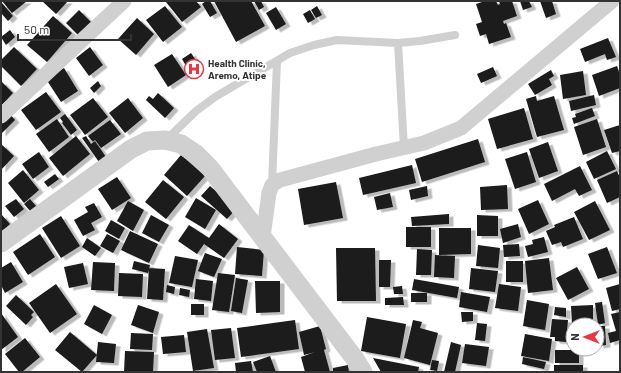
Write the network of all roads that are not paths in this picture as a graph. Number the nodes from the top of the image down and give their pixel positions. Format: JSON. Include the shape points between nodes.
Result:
{"nodes":[{"id":1,"x":124,"y":1,"type":"edge"},
{"id":2,"x":612,"y":1,"type":"edge"},
{"id":3,"x":454,"y":35,"type":"dead end"},
{"id":4,"x":398,"y":43,"type":"junction"},
{"id":5,"x":277,"y":61,"type":"junction"},
{"id":6,"x":1,"y":116,"type":"edge"},
{"id":7,"x":165,"y":140,"type":"junction"},
{"id":8,"x":404,"y":148,"type":"junction"},
{"id":9,"x":272,"y":185,"type":"junction"},
{"id":10,"x":263,"y":237,"type":"junction"},
{"id":11,"x":1,"y":243,"type":"edge"},
{"id":12,"x":363,"y":372,"type":"edge"}],
"edges":[{"from":1,"to":6,"type":"street"},
{"from":2,"to":8,"type":"street","via":[[460,128],[424,143]]},
{"from":3,"to":4,"type":"lane"},
{"from":4,"to":5,"type":"lane","via":[[337,40],[290,53]]},
{"from":4,"to":8,"type":"lane"},
{"from":5,"to":7,"type":"lane","via":[[216,96]]},
{"from":5,"to":9,"type":"lane"},
{"from":7,"to":10,"type":"street","via":[[182,144],[196,154],[210,168]]},
{"from":7,"to":11,"type":"street","via":[[147,141],[132,149]]},
{"from":8,"to":9,"type":"street","via":[[280,180]]},
{"from":9,"to":10,"type":"street","via":[[268,193]]},
{"from":10,"to":12,"type":"street"}]}
